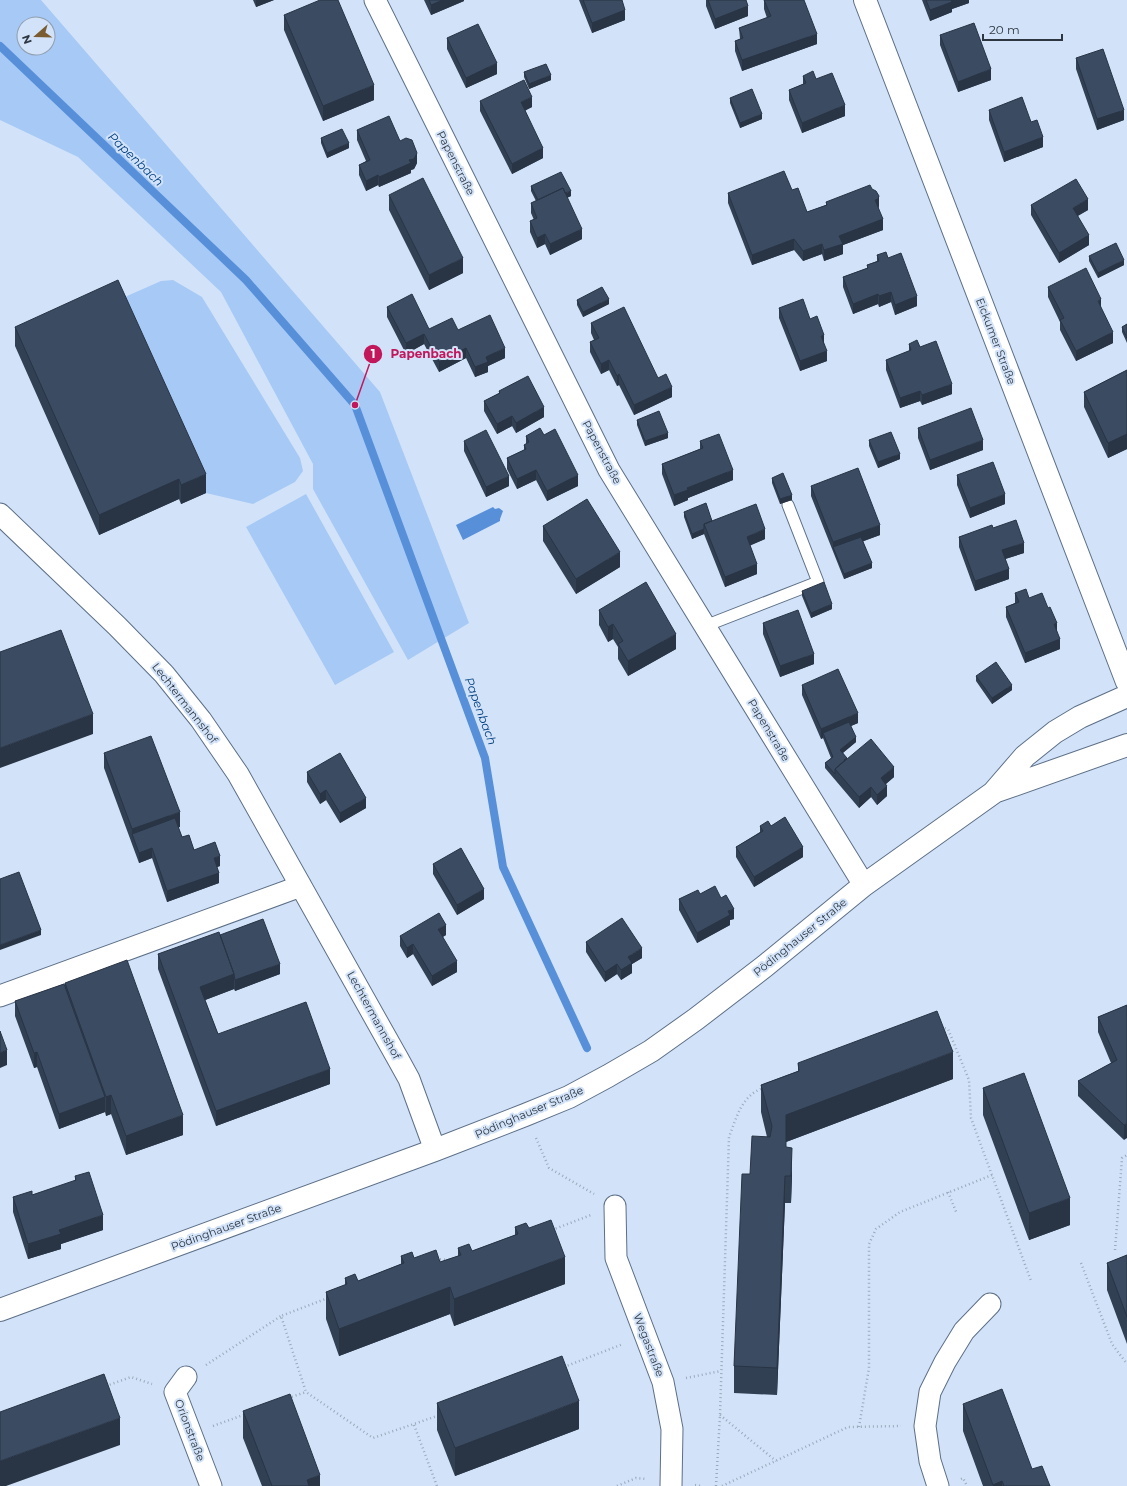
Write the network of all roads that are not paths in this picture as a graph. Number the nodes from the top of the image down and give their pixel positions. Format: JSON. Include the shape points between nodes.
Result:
{"nodes":[{"id":1,"x":375,"y":0,"type":"edge"},
{"id":2,"x":866,"y":0,"type":"edge"},
{"id":3,"x":788,"y":505,"type":"dead end"},
{"id":4,"x":0,"y":514,"type":"edge"},
{"id":5,"x":705,"y":626,"type":"junction"},
{"id":6,"x":1125,"y":670,"type":"edge"},
{"id":7,"x":1127,"y":696,"type":"edge"},
{"id":8,"x":1127,"y":745,"type":"edge"},
{"id":9,"x":993,"y":792,"type":"junction"},
{"id":10,"x":864,"y":885,"type":"junction"},
{"id":11,"x":301,"y":886,"type":"junction"},
{"id":12,"x":0,"y":996,"type":"edge"},
{"id":13,"x":435,"y":1150,"type":"junction"},
{"id":14,"x":615,"y":1206,"type":"road end"},
{"id":15,"x":990,"y":1304,"type":"dead end"},
{"id":16,"x":0,"y":1310,"type":"edge"},
{"id":17,"x":181,"y":1385,"type":"road end"},
{"id":18,"x":211,"y":1486,"type":"edge"},
{"id":19,"x":671,"y":1486,"type":"edge"},
{"id":20,"x":938,"y":1486,"type":"edge"}],
"edges":[{"from":1,"to":5,"type":"street","name":"Papenstraße","via":[[609,470]]},
{"from":2,"to":6,"type":"main road","name":"Eickumer Straße"},
{"from":3,"to":5,"type":"lane","via":[[818,582]]},
{"from":4,"to":11,"type":"street","name":"Lechtermannshof","via":[[164,674],[201,720],[238,774]]},
{"from":5,"to":10,"type":"street","name":"Papenstraße"},
{"from":7,"to":9,"type":"main road","name":"Pödinghauser Straße","via":[[1080,717],[1055,732],[1025,756]]},
{"from":8,"to":9,"type":"main road","name":"Pödinghauser Straße"},
{"from":9,"to":10,"type":"main road","name":"Pödinghauser Straße"},
{"from":10,"to":13,"type":"main road","name":"Pödinghauser Straße","via":[[765,966],[651,1051],[569,1097]]},
{"from":11,"to":12,"type":"street"},
{"from":11,"to":13,"type":"street","name":"Lechtermannshof","via":[[409,1079]]},
{"from":13,"to":16,"type":"main road","name":"Pödinghauser Straße"},
{"from":14,"to":19,"type":"street","name":"Wegastraße","via":[[616,1258],[663,1382],[672,1429]]},
{"from":15,"to":20,"type":"street","via":[[964,1331],[930,1392],[925,1426],[930,1461]]},
{"from":17,"to":18,"type":"street","name":"Orionstraße","via":[[192,1434]]}]}
